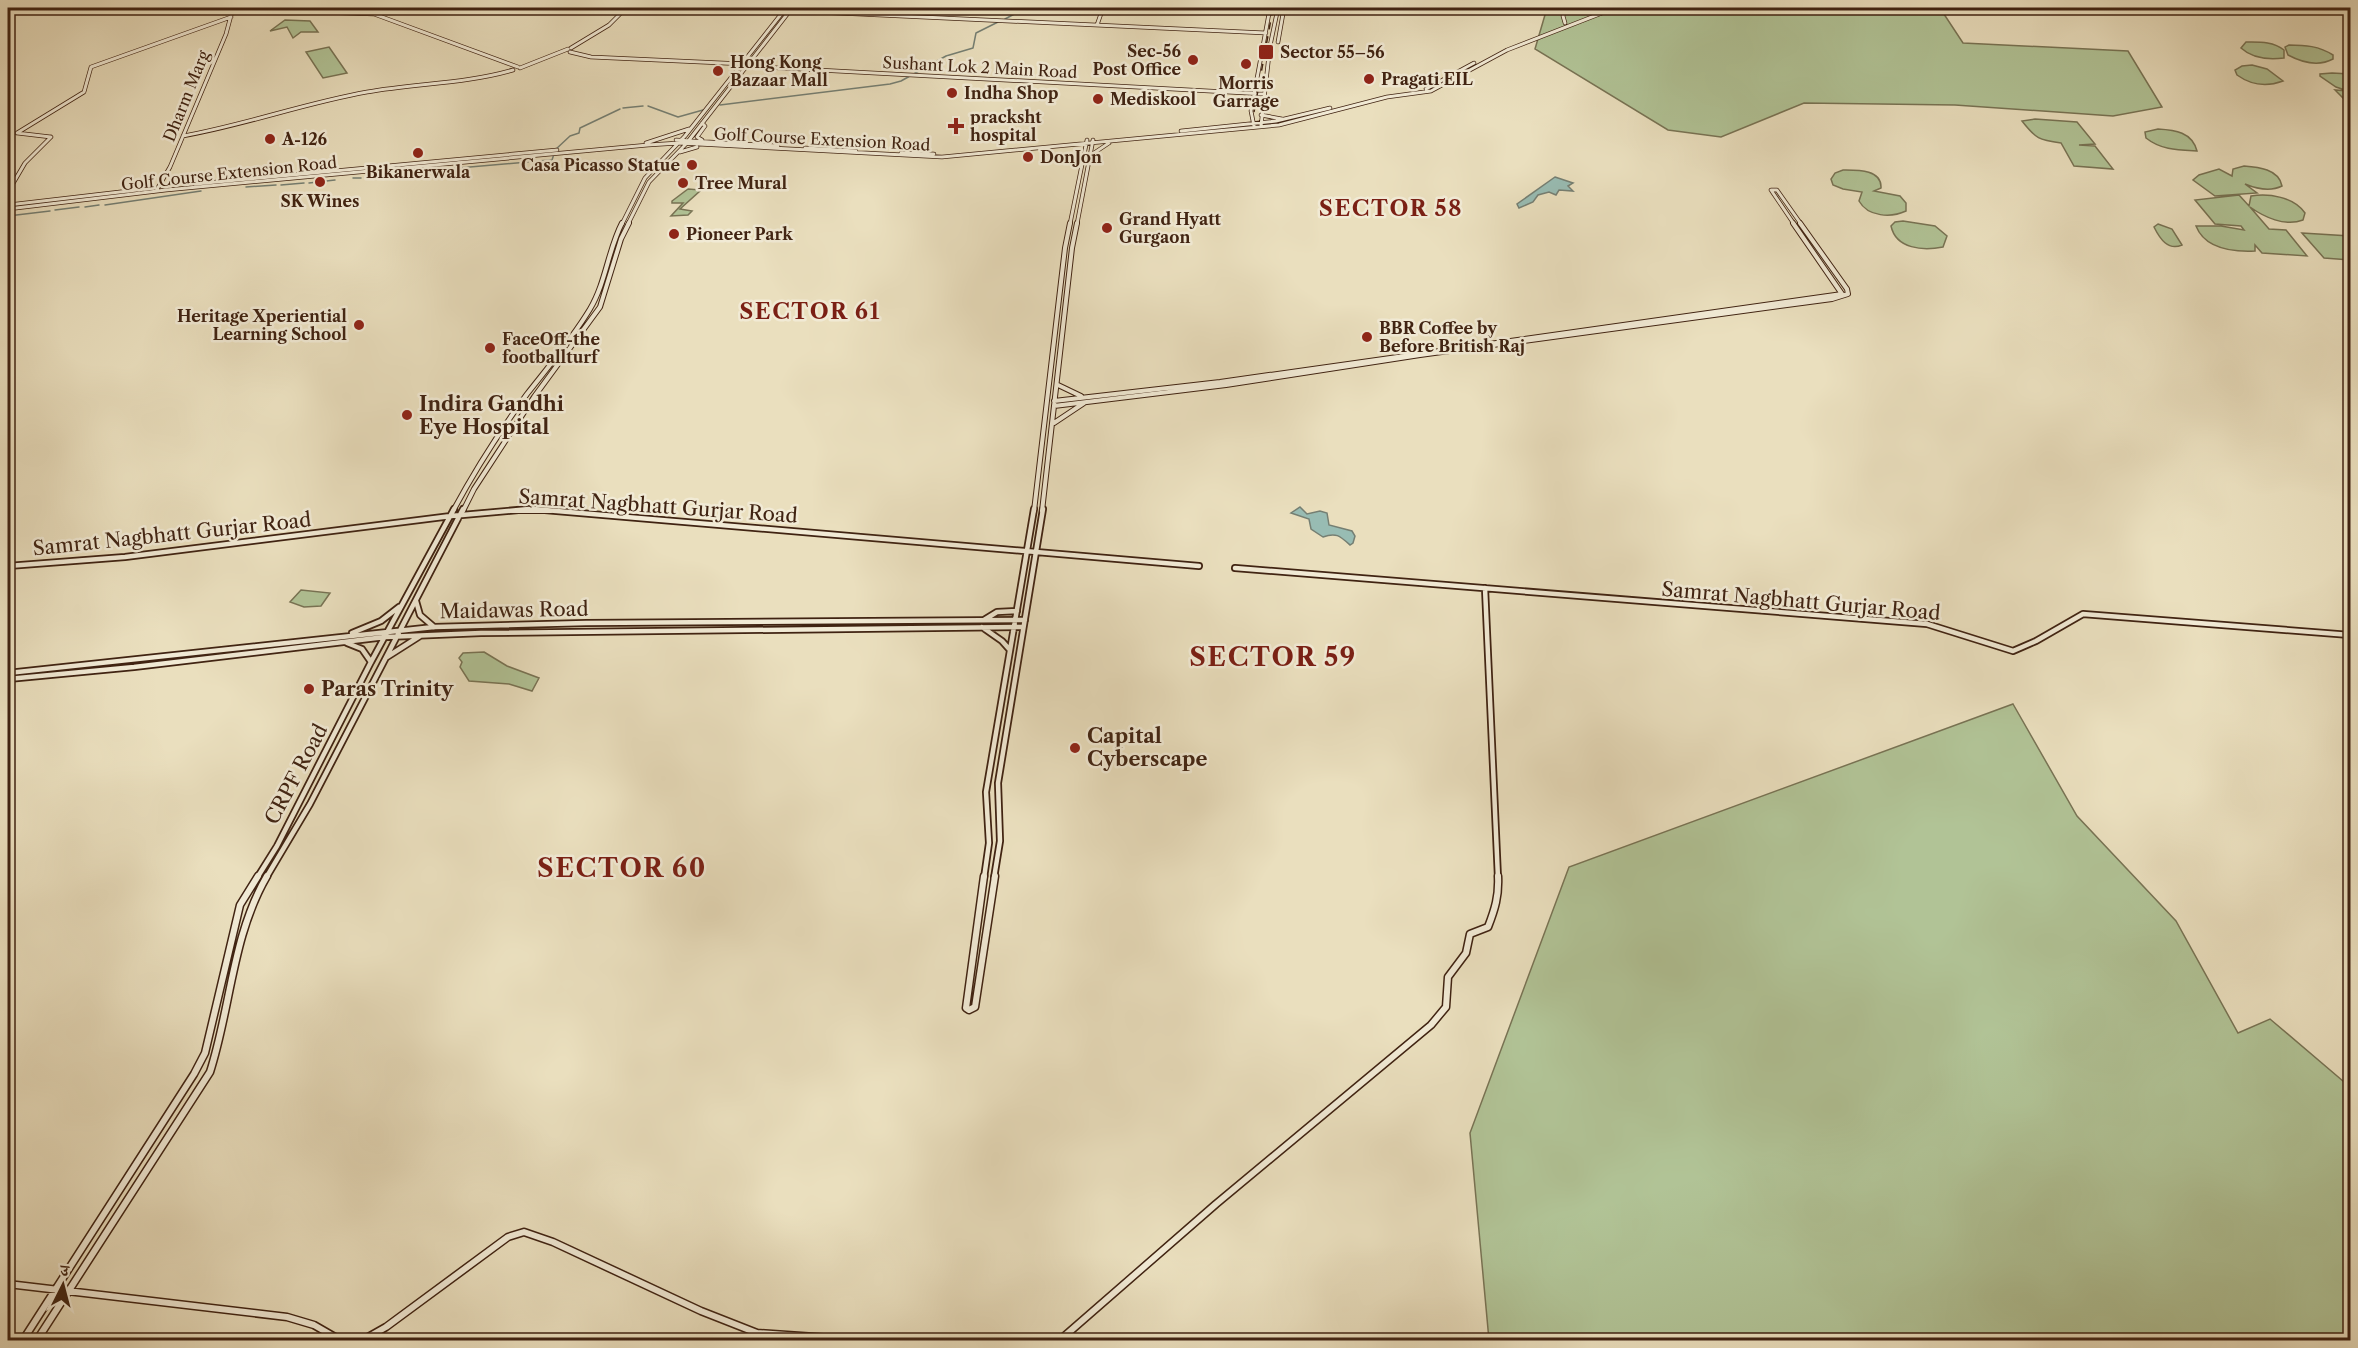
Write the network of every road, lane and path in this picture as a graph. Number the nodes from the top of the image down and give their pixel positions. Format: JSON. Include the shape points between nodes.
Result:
{"nodes":[{"id":1,"x":625,"y":8,"type":"edge"},
{"id":2,"x":730,"y":8,"type":"edge"},
{"id":3,"x":784,"y":8,"type":"edge"},
{"id":4,"x":904,"y":8,"type":"edge"},
{"id":5,"x":1103,"y":8,"type":"edge"},
{"id":6,"x":1269,"y":8,"type":"edge"},
{"id":7,"x":1278,"y":8,"type":"edge"},
{"id":8,"x":1284,"y":8,"type":"edge"},
{"id":9,"x":1565,"y":8,"type":"edge"},
{"id":10,"x":1608,"y":8,"type":"edge"},
{"id":11,"x":1615,"y":8,"type":"edge"},
{"id":12,"x":234,"y":9,"type":"edge"},
{"id":13,"x":770,"y":9,"type":"junction"},
{"id":14,"x":791,"y":9,"type":"edge"},
{"id":15,"x":1593,"y":14,"type":"junction"},
{"id":16,"x":781,"y":15,"type":"junction"},
{"id":17,"x":900,"y":16,"type":"junction"},
{"id":18,"x":231,"y":17,"type":"junction"},
{"id":19,"x":1586,"y":18,"type":"junction"},
{"id":20,"x":1567,"y":24,"type":"junction"},
{"id":21,"x":1097,"y":25,"type":"junction"},
{"id":22,"x":1265,"y":33,"type":"junction"},
{"id":23,"x":1544,"y":33,"type":"junction"},
{"id":24,"x":1278,"y":42,"type":"dead end"},
{"id":25,"x":1261,"y":47,"type":"dead end"},
{"id":26,"x":572,"y":49,"type":"junction"},
{"id":27,"x":1260,"y":63,"type":"junction"},
{"id":28,"x":1269,"y":63,"type":"junction"},
{"id":29,"x":744,"y":65,"type":"junction"},
{"id":30,"x":515,"y":68,"type":"junction"},
{"id":31,"x":1254,"y":93,"type":"junction"},
{"id":32,"x":1264,"y":94,"type":"junction"},
{"id":33,"x":1251,"y":111,"type":"junction"},
{"id":34,"x":1261,"y":115,"type":"junction"},
{"id":35,"x":1287,"y":119,"type":"junction"},
{"id":36,"x":702,"y":123,"type":"junction"},
{"id":37,"x":1242,"y":125,"type":"junction"},
{"id":38,"x":1254,"y":125,"type":"junction"},
{"id":39,"x":1260,"y":125,"type":"junction"},
{"id":40,"x":691,"y":129,"type":"junction"},
{"id":41,"x":184,"y":135,"type":"junction"},
{"id":42,"x":1093,"y":141,"type":"junction"},
{"id":43,"x":1112,"y":141,"type":"junction"},
{"id":44,"x":684,"y":142,"type":"junction"},
{"id":45,"x":1087,"y":142,"type":"junction"},
{"id":46,"x":706,"y":143,"type":"junction"},
{"id":47,"x":647,"y":144,"type":"junction"},
{"id":48,"x":1065,"y":145,"type":"junction"},
{"id":49,"x":678,"y":152,"type":"junction"},
{"id":50,"x":669,"y":153,"type":"junction"},
{"id":51,"x":1085,"y":153,"type":"junction"},
{"id":52,"x":1091,"y":155,"type":"junction"},
{"id":53,"x":1081,"y":172,"type":"junction"},
{"id":54,"x":1087,"y":172,"type":"junction"},
{"id":55,"x":160,"y":189,"type":"junction"},
{"id":56,"x":8,"y":192,"type":"edge"},
{"id":57,"x":8,"y":207,"type":"edge"},
{"id":58,"x":1785,"y":211,"type":"junction"},
{"id":59,"x":1791,"y":211,"type":"junction"},
{"id":60,"x":1815,"y":250,"type":"junction"},
{"id":61,"x":610,"y":281,"type":"junction"},
{"id":62,"x":602,"y":282,"type":"junction"},
{"id":63,"x":1058,"y":385,"type":"junction"},
{"id":64,"x":1086,"y":399,"type":"junction"},
{"id":65,"x":1056,"y":403,"type":"junction"},
{"id":66,"x":1048,"y":404,"type":"junction"},
{"id":67,"x":1054,"y":423,"type":"junction"},
{"id":68,"x":460,"y":515,"type":"junction"},
{"id":69,"x":451,"y":516,"type":"junction"},
{"id":70,"x":1029,"y":550,"type":"junction"},
{"id":71,"x":1036,"y":551,"type":"junction"},
{"id":72,"x":8,"y":566,"type":"edge"},
{"id":73,"x":1199,"y":566,"type":"dead end"},
{"id":74,"x":1235,"y":568,"type":"dead end"},
{"id":75,"x":1485,"y":588,"type":"junction"},
{"id":76,"x":406,"y":599,"type":"junction"},
{"id":77,"x":416,"y":599,"type":"junction"},
{"id":78,"x":1017,"y":610,"type":"junction"},
{"id":79,"x":984,"y":620,"type":"junction"},
{"id":80,"x":1015,"y":620,"type":"junction"},
{"id":81,"x":1024,"y":620,"type":"junction"},
{"id":82,"x":434,"y":627,"type":"junction"},
{"id":83,"x":981,"y":627,"type":"junction"},
{"id":84,"x":1014,"y":627,"type":"junction"},
{"id":85,"x":1023,"y":627,"type":"junction"},
{"id":86,"x":400,"y":629,"type":"junction"},
{"id":87,"x":389,"y":630,"type":"junction"},
{"id":88,"x":422,"y":635,"type":"junction"},
{"id":89,"x":2350,"y":635,"type":"edge"},
{"id":90,"x":396,"y":636,"type":"junction"},
{"id":91,"x":341,"y":637,"type":"junction"},
{"id":92,"x":385,"y":637,"type":"junction"},
{"id":93,"x":338,"y":643,"type":"junction"},
{"id":94,"x":1010,"y":650,"type":"junction"},
{"id":95,"x":382,"y":661,"type":"junction"},
{"id":96,"x":371,"y":662,"type":"junction"},
{"id":97,"x":8,"y":676,"type":"edge"},
{"id":98,"x":337,"y":732,"type":"junction"},
{"id":99,"x":348,"y":732,"type":"junction"},
{"id":100,"x":8,"y":1284,"type":"edge"},
{"id":101,"x":56,"y":1290,"type":"junction"},
{"id":102,"x":69,"y":1291,"type":"junction"},
{"id":103,"x":23,"y":1341,"type":"edge"},
{"id":104,"x":37,"y":1341,"type":"edge"},
{"id":105,"x":340,"y":1341,"type":"edge"},
{"id":106,"x":363,"y":1341,"type":"edge"},
{"id":107,"x":859,"y":1341,"type":"edge"},
{"id":108,"x":1060,"y":1341,"type":"edge"}],
"edges":[{"from":1,"to":26,"type":"street","via":[[607,26]]},
{"from":2,"to":13,"type":"street"},
{"from":3,"to":13,"type":"street"},
{"from":3,"to":14,"type":"street"},
{"from":3,"to":16,"type":"street"},
{"from":4,"to":17,"type":"street"},
{"from":5,"to":21,"type":"street"},
{"from":6,"to":22,"type":"street"},
{"from":7,"to":28,"type":"street"},
{"from":8,"to":24,"type":"street"},
{"from":9,"to":20,"type":"street","via":[[1563,18]]},
{"from":10,"to":15,"type":"street","name":"Golf Course Extension Road"},
{"from":11,"to":15,"type":"street","name":"Golf Course Extension Road"},
{"from":12,"to":18,"type":"street","name":"Dharm Marg"},
{"from":12,"to":30,"type":"street","via":[[374,14]]},
{"from":12,"to":41,"type":"street","name":"Dharm Marg","via":[[230,31]]},
{"from":13,"to":16,"type":"street"},
{"from":14,"to":17,"type":"street"},
{"from":14,"to":29,"type":"street"},
{"from":15,"to":19,"type":"street","name":"Golf Course Extension Road"},
{"from":15,"to":20,"type":"street","name":"Golf Course Extension Road"},
{"from":16,"to":29,"type":"street"},
{"from":17,"to":21,"type":"street"},
{"from":18,"to":41,"type":"street","name":"Dharm Marg"},
{"from":18,"to":56,"type":"street","via":[[90,68],[84,92],[17,133],[51,137],[25,163]]},
{"from":19,"to":20,"type":"street","name":"Golf Course Extension Road"},
{"from":19,"to":20,"type":"street","via":[[1583,23]]},
{"from":20,"to":23,"type":"street","name":"Golf Course Extension Road"},
{"from":21,"to":22,"type":"street"},
{"from":22,"to":25,"type":"street"},
{"from":22,"to":27,"type":"street"},
{"from":23,"to":35,"type":"street","name":"Golf Course Extension Road","via":[[1458,71],[1428,89],[1384,94]]},
{"from":23,"to":39,"type":"street","name":"Golf Course Extension Road","via":[[1431,91],[1387,97],[1296,121]]},
{"from":26,"to":29,"type":"street","name":"Sushant Lok 2 Main Road","via":[[581,55]]},
{"from":26,"to":30,"type":"street"},
{"from":27,"to":28,"type":"street"},
{"from":27,"to":31,"type":"street"},
{"from":28,"to":32,"type":"street"},
{"from":29,"to":31,"type":"street","name":"Sushant Lok 2 Main Road"},
{"from":29,"to":36,"type":"street"},
{"from":29,"to":40,"type":"street"},
{"from":30,"to":41,"type":"street","via":[[466,82],[365,93],[232,128]]},
{"from":31,"to":32,"type":"street","name":"Sushant Lok 2 Main Road"},
{"from":31,"to":33,"type":"street"},
{"from":32,"to":34,"type":"street"},
{"from":33,"to":37,"type":"street"},
{"from":33,"to":38,"type":"street"},
{"from":34,"to":35,"type":"street"},
{"from":34,"to":39,"type":"street"},
{"from":35,"to":39,"type":"street","name":"Golf Course Extension Road"},
{"from":36,"to":44,"type":"street"},
{"from":36,"to":46,"type":"street","via":[[705,126],[697,137]]},
{"from":37,"to":38,"type":"street","name":"Golf Course Extension Road"},
{"from":37,"to":42,"type":"street","name":"Golf Course Extension Road"},
{"from":38,"to":39,"type":"street","name":"Golf Course Extension Road"},
{"from":38,"to":43,"type":"street","name":"Golf Course Extension Road"},
{"from":40,"to":44,"type":"street"},
{"from":40,"to":47,"type":"street"},
{"from":41,"to":55,"type":"street","name":"Dharm Marg"},
{"from":42,"to":43,"type":"street","name":"Golf Course Extension Road"},
{"from":42,"to":45,"type":"street","name":"Golf Course Extension Road"},
{"from":42,"to":52,"type":"street"},
{"from":43,"to":52,"type":"street"},
{"from":44,"to":46,"type":"street","name":"Golf Course Extension Road"},
{"from":44,"to":47,"type":"street","name":"Golf Course Extension Road"},
{"from":44,"to":49,"type":"street"},
{"from":44,"to":50,"type":"street","name":"CRPF Road"},
{"from":45,"to":46,"type":"street","name":"Golf Course Extension Road","via":[[940,154]]},
{"from":45,"to":48,"type":"street","name":"Golf Course Extension Road"},
{"from":45,"to":51,"type":"street"},
{"from":46,"to":48,"type":"street","name":"Golf Course Extension Road","via":[[925,158]]},
{"from":46,"to":49,"type":"street"},
{"from":47,"to":50,"type":"street"},
{"from":47,"to":55,"type":"street","name":"Golf Course Extension Road"},
{"from":48,"to":51,"type":"street"},
{"from":49,"to":61,"type":"street","via":[[646,187],[621,239]]},
{"from":50,"to":62,"type":"street","name":"CRPF Road","via":[[641,184],[614,239]]},
{"from":51,"to":53,"type":"street"},
{"from":52,"to":54,"type":"street"},
{"from":53,"to":54,"type":"street"},
{"from":53,"to":66,"type":"street","via":[[1061,275]]},
{"from":54,"to":63,"type":"street","via":[[1072,248]]},
{"from":55,"to":57,"type":"street","name":"Golf Course Extension Road"},
{"from":58,"to":59,"type":"street"},
{"from":58,"to":59,"type":"street","via":[[1771,190],[1777,190]]},
{"from":58,"to":60,"type":"street"},
{"from":59,"to":60,"type":"street"},
{"from":60,"to":64,"type":"street","via":[[1848,291],[1847,295],[1226,385]]},
{"from":61,"to":62,"type":"street"},
{"from":61,"to":68,"type":"street","via":[[589,324],[505,439]]},
{"from":62,"to":69,"type":"street","name":"CRPF Road","via":[[578,329],[490,449]]},
{"from":63,"to":64,"type":"street"},
{"from":63,"to":65,"type":"street"},
{"from":64,"to":65,"type":"street"},
{"from":64,"to":67,"type":"street"},
{"from":65,"to":66,"type":"street"},
{"from":65,"to":67,"type":"street"},
{"from":66,"to":70,"type":"street"},
{"from":67,"to":71,"type":"street"},
{"from":68,"to":69,"type":"street","name":"Samrat Nagbhatt Gurjar Road"},
{"from":68,"to":70,"type":"street","name":"Samrat Nagbhatt Gurjar Road","via":[[531,509]]},
{"from":68,"to":77,"type":"street"},
{"from":69,"to":72,"type":"street","name":"Samrat Nagbhatt Gurjar Road","via":[[225,546]]},
{"from":69,"to":76,"type":"street","name":"CRPF Road"},
{"from":70,"to":71,"type":"street","name":"Samrat Nagbhatt Gurjar Road"},
{"from":70,"to":78,"type":"street"},
{"from":71,"to":73,"type":"street","name":"Samrat Nagbhatt Gurjar Road"},
{"from":71,"to":81,"type":"street"},
{"from":74,"to":75,"type":"street","name":"Samrat Nagbhatt Gurjar Road"},
{"from":75,"to":89,"type":"street","name":"Samrat Nagbhatt Gurjar Road","via":[[1928,624],[2013,651],[2083,614]]},
{"from":75,"to":108,"type":"street","via":[[1499,893],[1488,927],[1470,934],[1466,953],[1448,977],[1445,1010]]},
{"from":76,"to":87,"type":"street","name":"CRPF Road"},
{"from":76,"to":91,"type":"street","via":[[390,616]]},
{"from":77,"to":82,"type":"street","via":[[420,615]]},
{"from":77,"to":86,"type":"street"},
{"from":78,"to":79,"type":"street","via":[[997,612]]},
{"from":78,"to":80,"type":"street"},
{"from":79,"to":80,"type":"street","name":"Maidawas Road"},
{"from":79,"to":82,"type":"street","name":"Maidawas Road"},
{"from":80,"to":81,"type":"street","name":"Maidawas Road"},
{"from":80,"to":84,"type":"street"},
{"from":81,"to":85,"type":"street"},
{"from":82,"to":86,"type":"street","name":"Maidawas Road"},
{"from":83,"to":84,"type":"street","name":"Maidawas Road"},
{"from":83,"to":88,"type":"street","name":"Maidawas Road"},
{"from":83,"to":94,"type":"street"},
{"from":84,"to":85,"type":"street","name":"Maidawas Road"},
{"from":84,"to":94,"type":"street"},
{"from":85,"to":94,"type":"street","via":[[998,783],[1000,835],[993,898],[976,1005],[969,1010],[966,1008],[989,843],[986,792]]},
{"from":86,"to":87,"type":"street","name":"Maidawas Road"},
{"from":86,"to":90,"type":"street"},
{"from":87,"to":91,"type":"street","name":"Maidawas Road"},
{"from":87,"to":92,"type":"street","name":"CRPF Road"},
{"from":88,"to":90,"type":"street","name":"Maidawas Road"},
{"from":88,"to":95,"type":"street"},
{"from":90,"to":92,"type":"street","name":"Maidawas Road"},
{"from":90,"to":95,"type":"street"},
{"from":91,"to":97,"type":"street","name":"Maidawas Road"},
{"from":92,"to":93,"type":"street","name":"Maidawas Road"},
{"from":92,"to":96,"type":"street","name":"CRPF Road"},
{"from":93,"to":96,"type":"street","via":[[363,649]]},
{"from":93,"to":97,"type":"street","name":"Maidawas Road","via":[[144,666]]},
{"from":95,"to":99,"type":"street"},
{"from":96,"to":98,"type":"street","name":"CRPF Road"},
{"from":98,"to":99,"type":"street"},
{"from":98,"to":101,"type":"street","name":"CRPF Road","via":[[277,846],[240,905],[205,1053]]},
{"from":99,"to":102,"type":"street","via":[[250,908],[210,1072]]},
{"from":100,"to":101,"type":"street"},
{"from":101,"to":102,"type":"street"},
{"from":101,"to":103,"type":"street","name":"CRPF Road"},
{"from":102,"to":104,"type":"street"},
{"from":102,"to":105,"type":"street","via":[[287,1317],[314,1325]]},
{"from":106,"to":107,"type":"street","via":[[508,1237],[524,1232],[757,1333]]}]}
